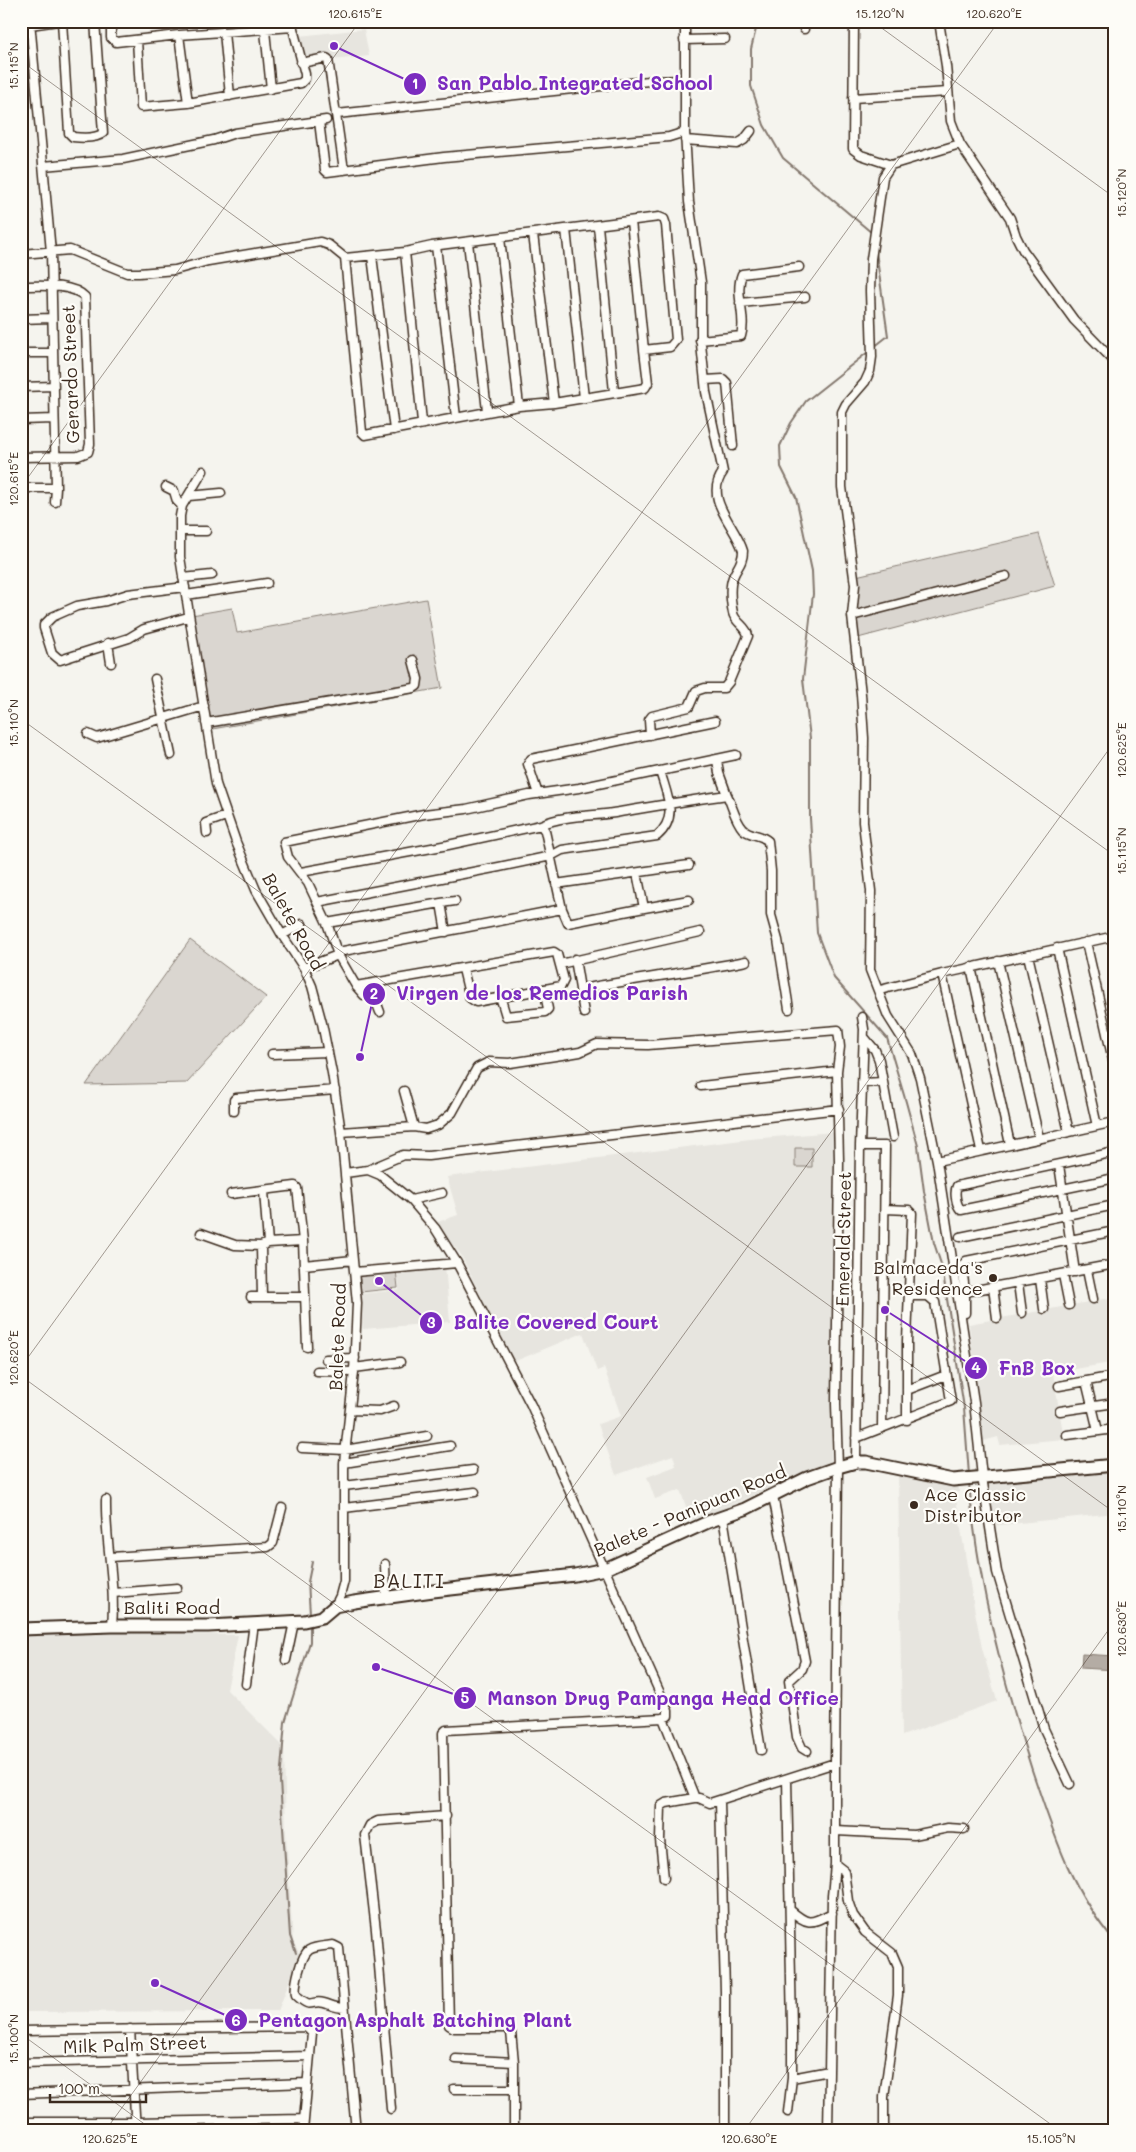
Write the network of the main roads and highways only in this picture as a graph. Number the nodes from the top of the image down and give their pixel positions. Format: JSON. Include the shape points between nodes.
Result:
{"nodes":[{"id":1,"x":1115,"y":1465,"type":"edge"},
{"id":2,"x":319,"y":1618,"type":"joint"},
{"id":3,"x":21,"y":1629,"type":"edge"}],
"edges":[{"from":1,"to":2,"type":"main road","name":"Balete - Panipuan Road","via":[[952,1480],[856,1462],[807,1478],[605,1569],[386,1597],[335,1606]]},
{"from":2,"to":3,"type":"main road","name":"Baliti Road","via":[[299,1622],[208,1626]]}]}
